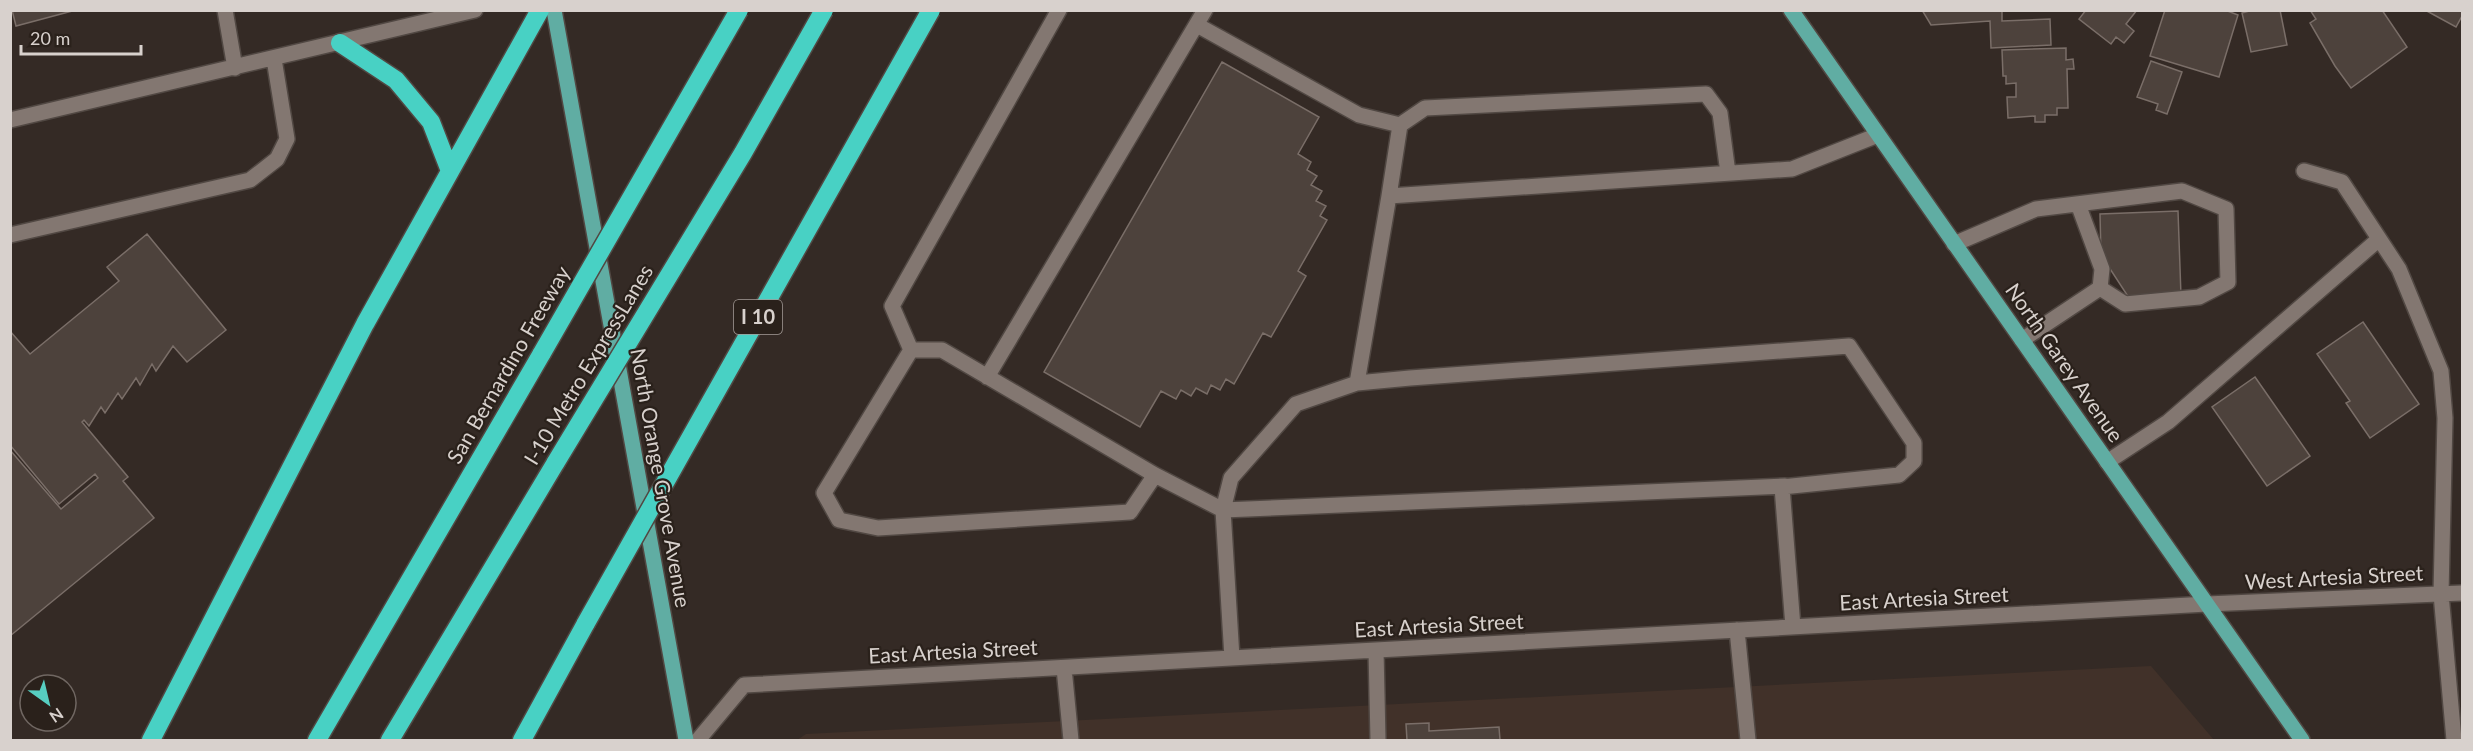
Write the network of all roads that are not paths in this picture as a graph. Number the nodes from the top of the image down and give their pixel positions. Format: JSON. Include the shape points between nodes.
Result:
{"nodes":[{"id":1,"x":225,"y":10,"type":"edge"},
{"id":2,"x":475,"y":10,"type":"edge"},
{"id":3,"x":540,"y":10,"type":"edge"},
{"id":4,"x":554,"y":10,"type":"edge"},
{"id":5,"x":739,"y":10,"type":"edge"},
{"id":6,"x":824,"y":10,"type":"edge"},
{"id":7,"x":931,"y":10,"type":"edge"},
{"id":8,"x":1059,"y":10,"type":"edge"},
{"id":9,"x":1205,"y":10,"type":"edge"},
{"id":10,"x":1791,"y":10,"type":"edge"},
{"id":11,"x":1197,"y":25,"type":"junction"},
{"id":12,"x":340,"y":43,"type":"junction"},
{"id":13,"x":274,"y":59,"type":"junction"},
{"id":14,"x":235,"y":68,"type":"junction"},
{"id":15,"x":10,"y":120,"type":"edge"},
{"id":16,"x":1400,"y":125,"type":"junction"},
{"id":17,"x":1878,"y":135,"type":"junction"},
{"id":18,"x":450,"y":171,"type":"junction"},
{"id":19,"x":2304,"y":171,"type":"dead end"},
{"id":20,"x":1728,"y":173,"type":"junction"},
{"id":21,"x":1389,"y":196,"type":"junction"},
{"id":22,"x":2078,"y":204,"type":"junction"},
{"id":23,"x":10,"y":235,"type":"edge"},
{"id":24,"x":2379,"y":239,"type":"junction"},
{"id":25,"x":1954,"y":244,"type":"junction"},
{"id":26,"x":2100,"y":288,"type":"junction"},
{"id":27,"x":2022,"y":340,"type":"junction"},
{"id":28,"x":911,"y":350,"type":"junction"},
{"id":29,"x":987,"y":377,"type":"junction"},
{"id":30,"x":1357,"y":383,"type":"junction"},
{"id":31,"x":2108,"y":462,"type":"junction"},
{"id":32,"x":1155,"y":475,"type":"junction"},
{"id":33,"x":1785,"y":486,"type":"junction"},
{"id":34,"x":1223,"y":510,"type":"junction"},
{"id":35,"x":2463,"y":593,"type":"edge"},
{"id":36,"x":2441,"y":594,"type":"junction"},
{"id":37,"x":2208,"y":604,"type":"junction"},
{"id":38,"x":1793,"y":627,"type":"junction"},
{"id":39,"x":1737,"y":630,"type":"junction"},
{"id":40,"x":1376,"y":650,"type":"junction"},
{"id":41,"x":1232,"y":658,"type":"junction"},
{"id":42,"x":1064,"y":668,"type":"junction"},
{"id":43,"x":151,"y":741,"type":"edge"},
{"id":44,"x":317,"y":741,"type":"edge"},
{"id":45,"x":390,"y":741,"type":"edge"},
{"id":46,"x":522,"y":741,"type":"edge"},
{"id":47,"x":686,"y":741,"type":"edge"},
{"id":48,"x":698,"y":741,"type":"edge"},
{"id":49,"x":1071,"y":741,"type":"edge"},
{"id":50,"x":1378,"y":741,"type":"edge"},
{"id":51,"x":1748,"y":741,"type":"edge"},
{"id":52,"x":2302,"y":741,"type":"edge"},
{"id":53,"x":2454,"y":741,"type":"edge"}],
"edges":[{"from":1,"to":14,"type":"street"},
{"from":2,"to":12,"type":"street"},
{"from":3,"to":18,"type":"highway"},
{"from":4,"to":47,"type":"main road","name":"North Orange Grove Avenue"},
{"from":5,"to":44,"type":"highway","name":"San Bernardino Freeway","bridge":true},
{"from":6,"to":45,"type":"highway","name":"I-10 Metro ExpressLanes","bridge":true,"via":[[743,153]]},
{"from":7,"to":46,"type":"highway","number":"I 10","bridge":true},
{"from":8,"to":28,"type":"street","via":[[892,306]]},
{"from":9,"to":11,"type":"street"},
{"from":10,"to":17,"type":"main road","name":"North Garey Avenue"},
{"from":11,"to":16,"type":"street","via":[[1359,115]]},
{"from":11,"to":29,"type":"street"},
{"from":12,"to":13,"type":"street"},
{"from":12,"to":18,"type":"highway","via":[[396,80],[431,122]]},
{"from":13,"to":14,"type":"street"},
{"from":13,"to":23,"type":"street","via":[[287,139],[277,159],[250,180]]},
{"from":14,"to":15,"type":"street"},
{"from":16,"to":20,"type":"street","via":[[1425,108],[1706,94],[1720,113]]},
{"from":16,"to":21,"type":"street"},
{"from":17,"to":20,"type":"street","via":[[1792,169]]},
{"from":17,"to":25,"type":"main road","name":"North Garey Avenue"},
{"from":18,"to":43,"type":"highway","via":[[365,324]]},
{"from":19,"to":24,"type":"street","via":[[2342,182]]},
{"from":20,"to":21,"type":"street"},
{"from":21,"to":30,"type":"street"},
{"from":22,"to":25,"type":"street","via":[[2036,209]]},
{"from":22,"to":26,"type":"street","via":[[2102,269]]},
{"from":22,"to":26,"type":"street","via":[[2182,191],[2226,209],[2228,282],[2199,297],[2125,304]]},
{"from":24,"to":31,"type":"street","via":[[2168,422]]},
{"from":24,"to":36,"type":"street","via":[[2398,269],[2440,371],[2445,418]]},
{"from":25,"to":27,"type":"main road","name":"North Garey Avenue"},
{"from":26,"to":27,"type":"street"},
{"from":27,"to":31,"type":"main road","name":"North Garey Avenue"},
{"from":28,"to":29,"type":"street","via":[[942,350]]},
{"from":28,"to":32,"type":"street","via":[[824,493],[839,520],[878,528],[1130,512]]},
{"from":29,"to":32,"type":"street"},
{"from":30,"to":33,"type":"street","via":[[1849,346],[1914,443],[1914,461],[1899,475]]},
{"from":30,"to":34,"type":"street","via":[[1296,404],[1231,478]]},
{"from":31,"to":37,"type":"main road","name":"North Garey Avenue"},
{"from":32,"to":34,"type":"street"},
{"from":33,"to":34,"type":"street"},
{"from":33,"to":38,"type":"street","via":[[1782,487]]},
{"from":34,"to":41,"type":"street"},
{"from":35,"to":36,"type":"street","name":"West Artesia Street"},
{"from":36,"to":37,"type":"street","name":"West Artesia Street"},
{"from":36,"to":53,"type":"street"},
{"from":37,"to":38,"type":"street","name":"East Artesia Street"},
{"from":37,"to":52,"type":"main road","name":"North Garey Avenue"},
{"from":38,"to":39,"type":"street","name":"East Artesia Street"},
{"from":39,"to":40,"type":"street","name":"East Artesia Street"},
{"from":39,"to":51,"type":"street"},
{"from":40,"to":41,"type":"street","name":"East Artesia Street"},
{"from":40,"to":50,"type":"street"},
{"from":41,"to":42,"type":"street","name":"East Artesia Street"},
{"from":42,"to":48,"type":"street","name":"East Artesia Street","via":[[744,685]]},
{"from":42,"to":49,"type":"street"}]}
